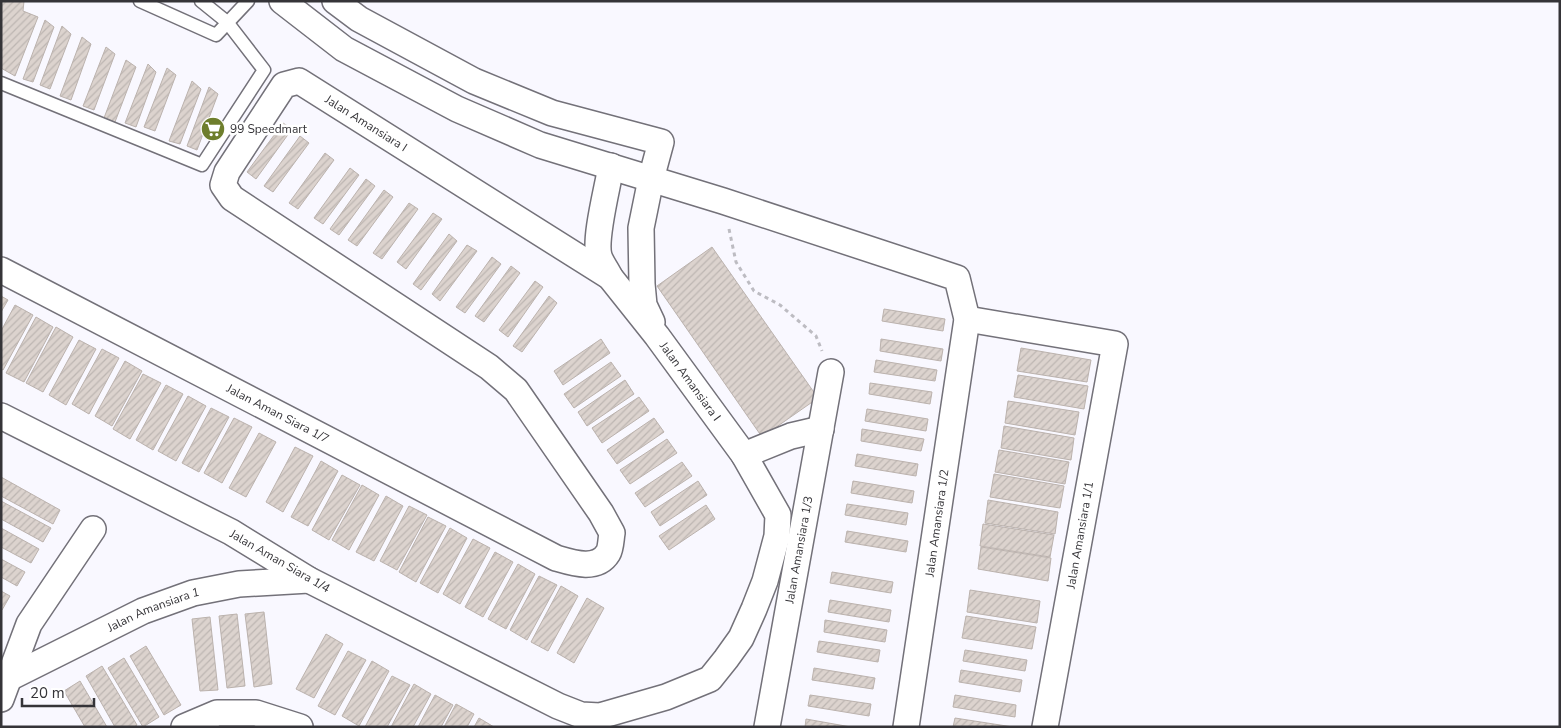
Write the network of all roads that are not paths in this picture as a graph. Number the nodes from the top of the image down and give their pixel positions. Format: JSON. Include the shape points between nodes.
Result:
{"nodes":[{"id":1,"x":140,"y":1,"type":"edge"},
{"id":2,"x":201,"y":1,"type":"edge"},
{"id":3,"x":248,"y":1,"type":"edge"},
{"id":4,"x":282,"y":1,"type":"edge"},
{"id":5,"x":335,"y":1,"type":"edge"},
{"id":6,"x":227,"y":22,"type":"junction"},
{"id":7,"x":1,"y":83,"type":"edge"},
{"id":8,"x":611,"y":166,"type":"junction"},
{"id":9,"x":651,"y":179,"type":"junction"},
{"id":10,"x":1,"y":270,"type":"edge"},
{"id":11,"x":610,"y":277,"type":"junction"},
{"id":12,"x":967,"y":319,"type":"junction"},
{"id":13,"x":657,"y":336,"type":"junction"},
{"id":14,"x":831,"y":372,"type":"road end"},
{"id":15,"x":1,"y":416,"type":"edge"},
{"id":16,"x":821,"y":429,"type":"junction"},
{"id":17,"x":744,"y":455,"type":"junction"},
{"id":18,"x":93,"y":530,"type":"dead end"},
{"id":19,"x":609,"y":552,"type":"joint"},
{"id":20,"x":309,"y":580,"type":"junction"},
{"id":21,"x":5,"y":688,"type":"edge"},
{"id":22,"x":558,"y":706,"type":"joint"},
{"id":23,"x":184,"y":727,"type":"edge"},
{"id":24,"x":300,"y":727,"type":"edge"},
{"id":25,"x":767,"y":727,"type":"edge"},
{"id":26,"x":906,"y":727,"type":"edge"},
{"id":27,"x":1044,"y":727,"type":"edge"}],
"edges":[{"from":1,"to":6,"type":"lane","via":[[216,35]]},
{"from":2,"to":6,"type":"lane"},
{"from":3,"to":6,"type":"lane"},
{"from":4,"to":8,"type":"street","via":[[344,49],[457,109],[540,145]]},
{"from":5,"to":9,"type":"street","via":[[359,19],[474,81],[552,113],[661,142]]},
{"from":6,"to":7,"type":"lane","via":[[264,70],[202,165]]},
{"from":8,"to":9,"type":"street"},
{"from":8,"to":11,"type":"street","via":[[598,244],[599,255]]},
{"from":9,"to":12,"type":"street","via":[[957,278]]},
{"from":9,"to":13,"type":"street","via":[[641,228],[642,284],[644,304]]},
{"from":10,"to":19,"type":"street","name":"Jalan Aman Siara 1/7","via":[[556,558],[580,565],[598,562]]},
{"from":11,"to":13,"type":"street","name":"Jalan Amansiara I"},
{"from":11,"to":19,"type":"street","name":"Jalan Amansiara I","via":[[299,81],[284,85],[227,172],[223,185],[232,198],[489,367],[516,390],[612,532]]},
{"from":12,"to":26,"type":"street","name":"Jalan Amansiara 1/2"},
{"from":12,"to":27,"type":"street","name":"Jalan Amansiara 1/1","via":[[1115,344]]},
{"from":13,"to":17,"type":"street","name":"Jalan Amansiara I"},
{"from":14,"to":16,"type":"street","name":"Jalan Amansiara 1/3"},
{"from":15,"to":20,"type":"street","name":"Jalan Aman Siara 1/4","via":[[231,532]]},
{"from":16,"to":17,"type":"street","via":[[791,436]]},
{"from":16,"to":25,"type":"street","name":"Jalan Amansiara 1/3"},
{"from":17,"to":22,"type":"street","name":"Jalan Amansiara I","via":[[778,515],[777,536],[754,610],[741,638],[726,659],[710,679],[666,697],[600,716],[581,715]]},
{"from":18,"to":21,"type":"street","name":"Jalan Amansiara 1","via":[[29,624]]},
{"from":20,"to":21,"type":"street","name":"Jalan Amansiara 1","via":[[239,584],[193,593],[143,611]]},
{"from":20,"to":22,"type":"street","name":"Jalan Aman Siara 1/4"},
{"from":23,"to":24,"type":"street","via":[[217,713],[256,713]]}]}
